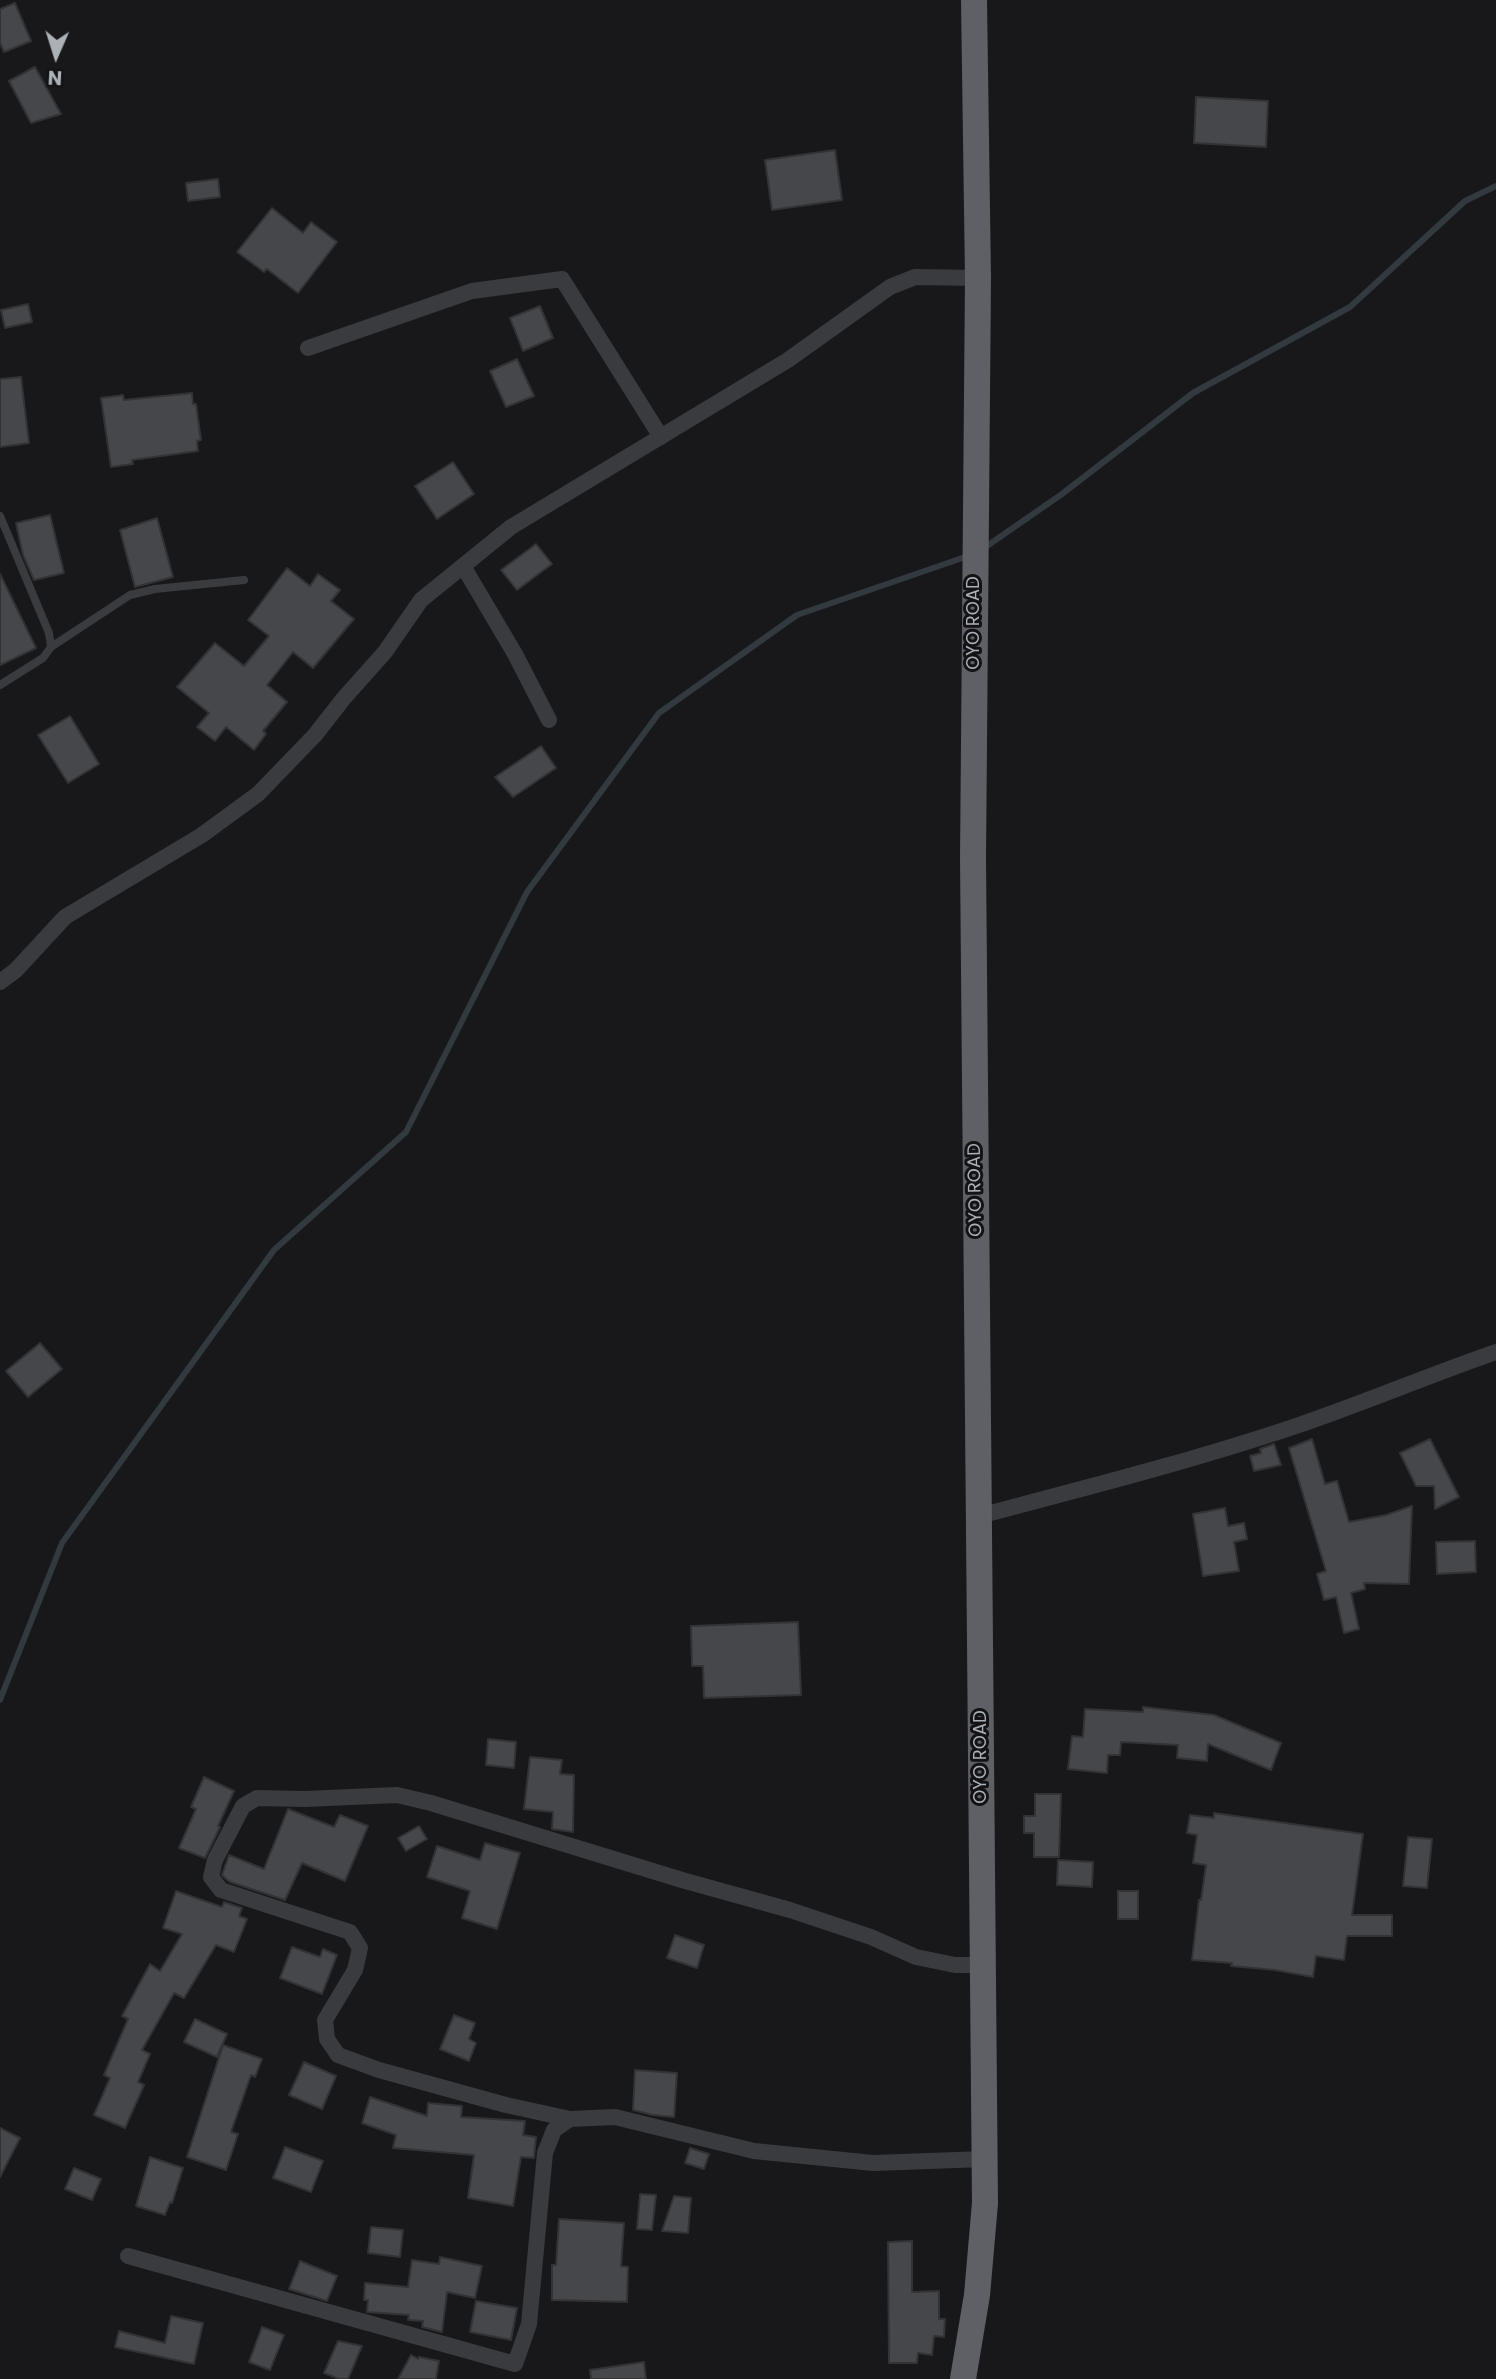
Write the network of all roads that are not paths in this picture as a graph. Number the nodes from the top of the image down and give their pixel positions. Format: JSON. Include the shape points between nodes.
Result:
{"nodes":[{"id":1,"x":974,"y":0,"type":"edge"},
{"id":2,"x":978,"y":278,"type":"junction"},
{"id":3,"x":308,"y":348,"type":"dead end"},
{"id":4,"x":661,"y":437,"type":"junction"},
{"id":5,"x":0,"y":516,"type":"edge"},
{"id":6,"x":463,"y":566,"type":"junction"},
{"id":7,"x":244,"y":580,"type":"dead end"},
{"id":8,"x":51,"y":647,"type":"junction"},
{"id":9,"x":0,"y":685,"type":"edge"},
{"id":10,"x":550,"y":720,"type":"dead end"},
{"id":11,"x":0,"y":982,"type":"edge"},
{"id":12,"x":1496,"y":1352,"type":"edge"},
{"id":13,"x":979,"y":1517,"type":"junction"},
{"id":14,"x":982,"y":1965,"type":"junction"},
{"id":15,"x":570,"y":2119,"type":"junction"},
{"id":16,"x":985,"y":2159,"type":"junction"},
{"id":17,"x":128,"y":2256,"type":"dead end"},
{"id":18,"x":963,"y":2379,"type":"edge"}],
"edges":[{"from":1,"to":2,"type":"highway","name":"OYO ROAD"},
{"from":2,"to":4,"type":"street","via":[[915,277],[890,287],[788,360]]},
{"from":2,"to":13,"type":"highway","name":"OYO ROAD","via":[[973,858]]},
{"from":3,"to":4,"type":"street","via":[[472,291],[562,279]]},
{"from":4,"to":6,"type":"street","via":[[511,527]]},
{"from":5,"to":8,"type":"lane"},
{"from":6,"to":10,"type":"street"},
{"from":6,"to":11,"type":"street","via":[[421,600],[385,652],[258,794],[202,835],[65,917]]},
{"from":7,"to":8,"type":"lane","via":[[130,595]]},
{"from":8,"to":9,"type":"lane","via":[[43,658]]},
{"from":12,"to":13,"type":"street","via":[[1297,1426]]},
{"from":13,"to":14,"type":"highway","name":"OYO ROAD"},
{"from":14,"to":15,"type":"street","via":[[916,1957],[790,1910],[397,1795],[257,1798],[243,1806],[215,1860],[211,1877],[221,1890],[350,1932],[360,1948],[355,1970],[325,2020],[327,2039],[338,2055],[404,2077]]},
{"from":14,"to":16,"type":"highway","name":"OYO ROAD"},
{"from":15,"to":16,"type":"street","via":[[615,2117],[754,2151],[859,2162]]},
{"from":15,"to":17,"type":"street","via":[[554,2130],[545,2153],[529,2324],[515,2364]]},
{"from":16,"to":18,"type":"highway","name":"OYO ROAD","via":[[982,2252]]}]}
